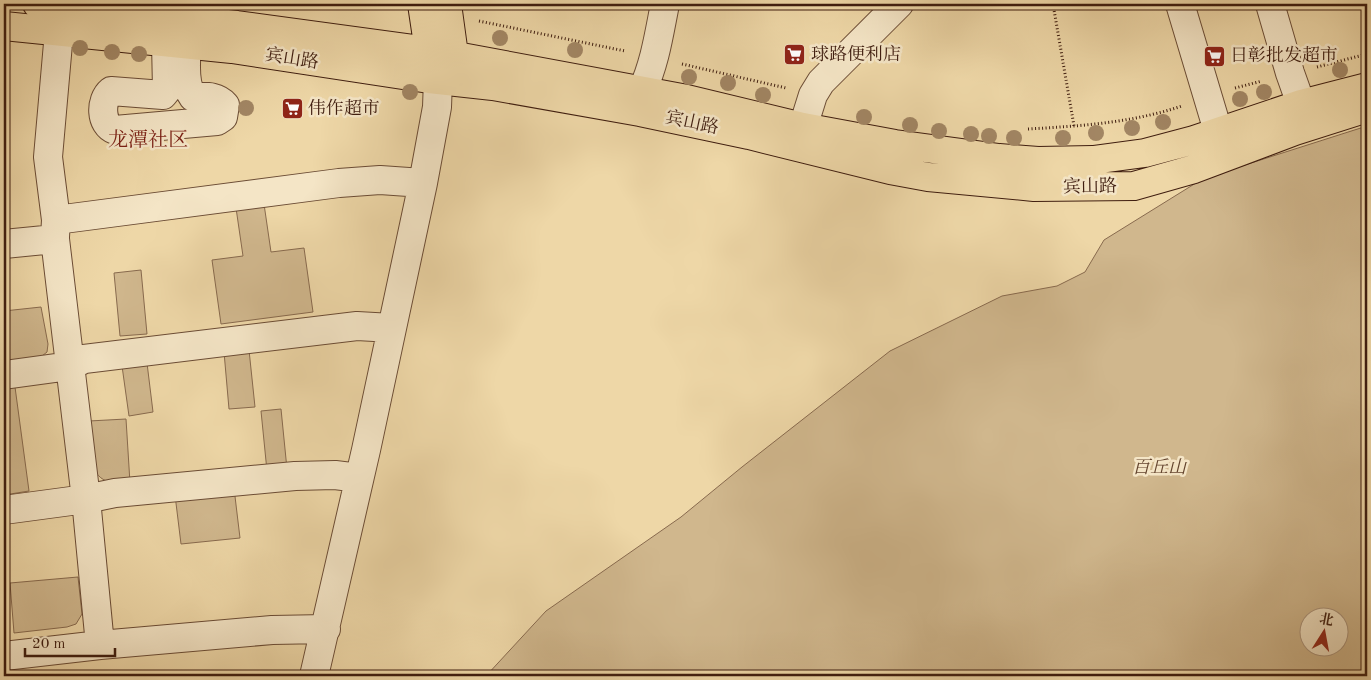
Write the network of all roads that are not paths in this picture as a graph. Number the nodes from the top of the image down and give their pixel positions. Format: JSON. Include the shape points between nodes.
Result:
{"nodes":[{"id":1,"x":37,"y":4,"type":"edge"},
{"id":2,"x":422,"y":4,"type":"edge"},
{"id":3,"x":447,"y":4,"type":"edge"},
{"id":4,"x":665,"y":4,"type":"edge"},
{"id":5,"x":899,"y":4,"type":"edge"},
{"id":6,"x":1180,"y":4,"type":"edge"},
{"id":7,"x":1270,"y":4,"type":"edge"},
{"id":8,"x":4,"y":26,"type":"edge"},
{"id":9,"x":59,"y":32,"type":"junction"},
{"id":10,"x":177,"y":43,"type":"junction"},
{"id":11,"x":441,"y":53,"type":"junction"},
{"id":12,"x":440,"y":81,"type":"junction"},
{"id":13,"x":1367,"y":87,"type":"edge"},
{"id":14,"x":642,"y":90,"type":"junction"},
{"id":15,"x":1302,"y":104,"type":"junction"},
{"id":16,"x":1367,"y":108,"type":"edge"},
{"id":17,"x":803,"y":127,"type":"junction"},
{"id":18,"x":1218,"y":132,"type":"junction"},
{"id":19,"x":423,"y":183,"type":"junction"},
{"id":20,"x":55,"y":230,"type":"junction"},
{"id":21,"x":4,"y":244,"type":"edge"},
{"id":22,"x":392,"y":328,"type":"junction"},
{"id":23,"x":70,"y":366,"type":"junction"},
{"id":24,"x":4,"y":375,"type":"edge"},
{"id":25,"x":359,"y":478,"type":"junction"},
{"id":26,"x":86,"y":499,"type":"junction"},
{"id":27,"x":4,"y":510,"type":"edge"},
{"id":28,"x":326,"y":629,"type":"junction"},
{"id":29,"x":100,"y":645,"type":"junction"},
{"id":30,"x":4,"y":656,"type":"edge"},
{"id":31,"x":314,"y":676,"type":"edge"}],
"edges":[{"from":1,"to":11,"type":"main road","name":"宾山路"},
{"from":2,"to":11,"type":"main road"},
{"from":3,"to":11,"type":"main road"},
{"from":4,"to":14,"type":"street","via":[[655,57]]},
{"from":5,"to":17,"type":"street","via":[[821,82],[813,95]]},
{"from":6,"to":18,"type":"street"},
{"from":7,"to":15,"type":"street"},
{"from":8,"to":9,"type":"main road","name":"宾山路"},
{"from":9,"to":10,"type":"main road","name":"宾山路"},
{"from":9,"to":20,"type":"street","via":[[48,157]]},
{"from":10,"to":10,"type":"street","via":[[167,90],[163,95],[111,92],[104,101],[104,122],[108,128],[208,122],[223,117],[225,105],[220,99],[193,97],[189,92]]},
{"from":10,"to":12,"type":"main road","name":"宾山路"},
{"from":11,"to":12,"type":"main road"},
{"from":11,"to":14,"type":"main road","name":"宾山路"},
{"from":12,"to":16,"type":"main road","name":"宾山路","via":[[502,87],[640,112],[900,172],[1034,188],[1134,186],[1194,169]]},
{"from":12,"to":19,"type":"street"},
{"from":13,"to":15,"type":"main road","name":"宾山路"},
{"from":14,"to":17,"type":"main road","name":"宾山路"},
{"from":15,"to":18,"type":"main road","name":"宾山路"},
{"from":17,"to":18,"type":"main road","name":"宾山路","via":[[895,144],[1038,162],[1093,160],[1145,153]]},
{"from":19,"to":20,"type":"street","via":[[387,180],[339,183]]},
{"from":19,"to":22,"type":"street"},
{"from":20,"to":21,"type":"street"},
{"from":20,"to":23,"type":"street"},
{"from":22,"to":23,"type":"street","via":[[357,326],[84,359]]},
{"from":22,"to":25,"type":"street"},
{"from":23,"to":24,"type":"street"},
{"from":23,"to":26,"type":"street"},
{"from":25,"to":26,"type":"street","via":[[295,476],[116,493]]},
{"from":25,"to":28,"type":"street"},
{"from":26,"to":27,"type":"street"},
{"from":26,"to":29,"type":"street"},
{"from":28,"to":29,"type":"street","via":[[272,630]]},
{"from":28,"to":31,"type":"street"},
{"from":29,"to":30,"type":"street"}]}
